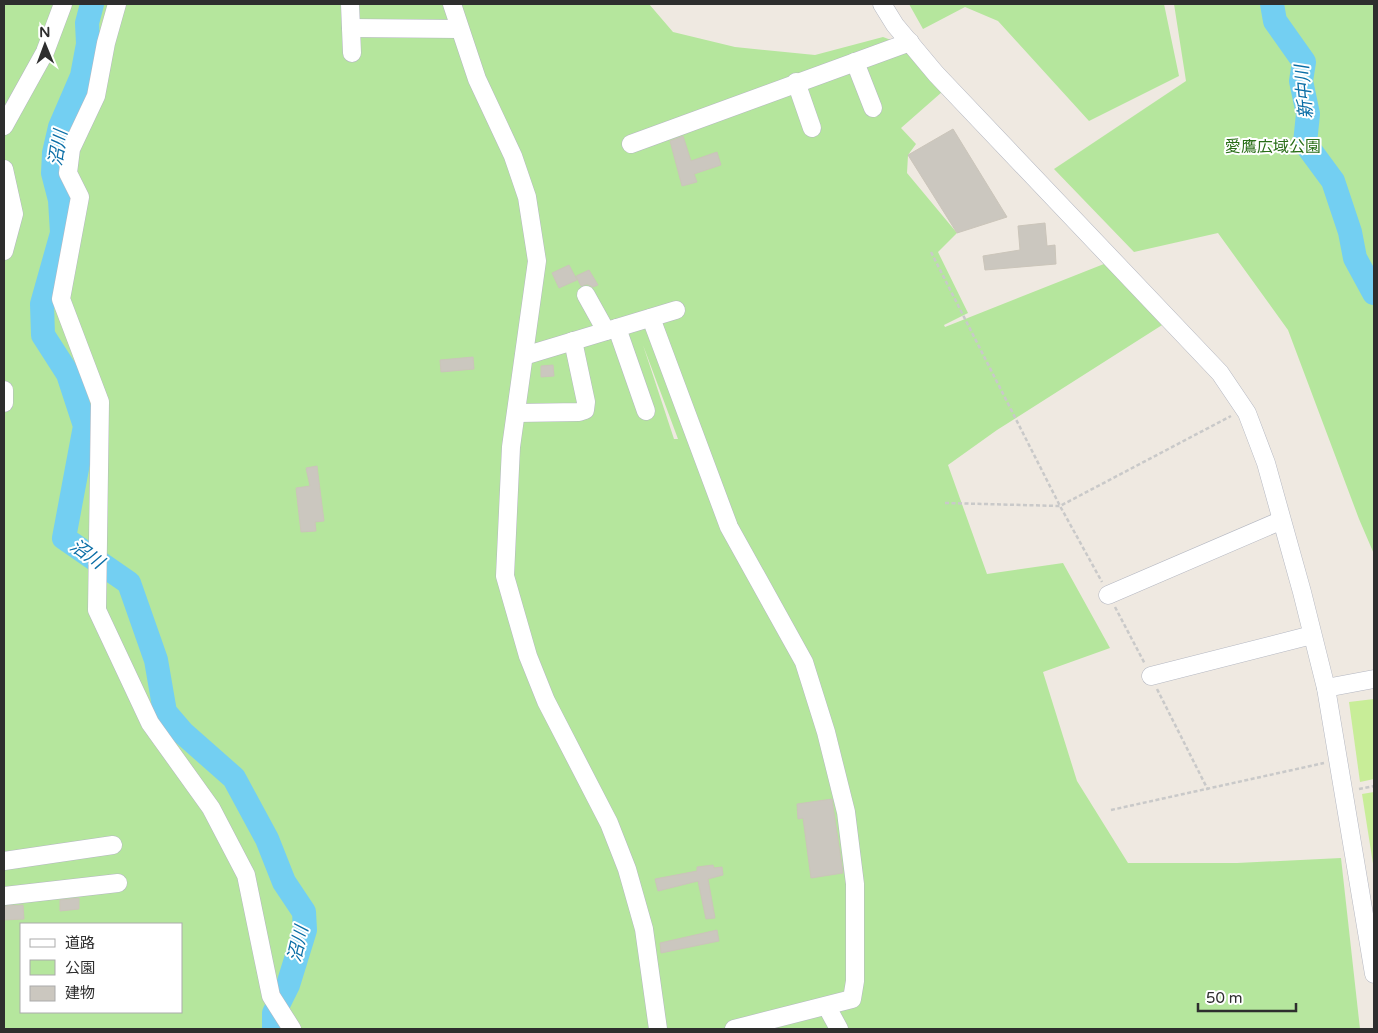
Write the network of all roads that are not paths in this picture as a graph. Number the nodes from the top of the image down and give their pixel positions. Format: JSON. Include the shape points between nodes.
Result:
{"nodes":[{"id":1,"x":63,"y":4,"type":"edge"},
{"id":2,"x":117,"y":4,"type":"edge"},
{"id":3,"x":350,"y":4,"type":"edge"},
{"id":4,"x":452,"y":4,"type":"edge"},
{"id":5,"x":882,"y":4,"type":"edge"},
{"id":6,"x":351,"y":28,"type":"junction"},
{"id":7,"x":459,"y":29,"type":"junction"},
{"id":8,"x":910,"y":42,"type":"junction"},
{"id":9,"x":352,"y":53,"type":"dead end"},
{"id":10,"x":855,"y":62,"type":"junction"},
{"id":11,"x":796,"y":82,"type":"junction"},
{"id":12,"x":873,"y":108,"type":"dead end"},
{"id":13,"x":4,"y":126,"type":"edge"},
{"id":14,"x":812,"y":128,"type":"dead end"},
{"id":15,"x":631,"y":144,"type":"dead end"},
{"id":16,"x":4,"y":169,"type":"edge"},
{"id":17,"x":4,"y":251,"type":"edge"},
{"id":18,"x":586,"y":295,"type":"dead end"},
{"id":19,"x":676,"y":310,"type":"dead end"},
{"id":20,"x":651,"y":318,"type":"junction"},
{"id":21,"x":611,"y":330,"type":"junction"},
{"id":22,"x":573,"y":341,"type":"junction"},
{"id":23,"x":524,"y":356,"type":"junction"},
{"id":24,"x":4,"y":390,"type":"edge"},
{"id":25,"x":4,"y":403,"type":"edge"},
{"id":26,"x":646,"y":411,"type":"dead end"},
{"id":27,"x":517,"y":413,"type":"junction"},
{"id":28,"x":1280,"y":521,"type":"junction"},
{"id":29,"x":1108,"y":595,"type":"road end"},
{"id":30,"x":1312,"y":634,"type":"junction"},
{"id":31,"x":1151,"y":676,"type":"road end"},
{"id":32,"x":1374,"y":679,"type":"edge"},
{"id":33,"x":1326,"y":688,"type":"junction"},
{"id":34,"x":113,"y":845,"type":"dead end"},
{"id":35,"x":4,"y":861,"type":"edge"},
{"id":36,"x":118,"y":883,"type":"dead end"},
{"id":37,"x":4,"y":896,"type":"edge"},
{"id":38,"x":1374,"y":974,"type":"edge"},
{"id":39,"x":826,"y":1007,"type":"junction"},
{"id":40,"x":290,"y":1028,"type":"edge"},
{"id":41,"x":658,"y":1029,"type":"edge"},
{"id":42,"x":734,"y":1029,"type":"edge"},
{"id":43,"x":839,"y":1029,"type":"edge"}],
"edges":[{"from":1,"to":13,"type":"street","via":[[45,52]]},
{"from":2,"to":40,"type":"street","via":[[96,96],[71,149],[68,174],[80,197],[61,299],[100,402],[97,610],[150,723],[211,808],[246,875],[271,996]]},
{"from":3,"to":6,"type":"street"},
{"from":4,"to":7,"type":"street"},
{"from":5,"to":8,"type":"street"},
{"from":6,"to":7,"type":"street"},
{"from":6,"to":9,"type":"street"},
{"from":7,"to":23,"type":"street","via":[[476,79],[514,156],[532,220],[537,261]]},
{"from":8,"to":10,"type":"street"},
{"from":8,"to":28,"type":"street","via":[[936,74],[1220,373],[1244,409],[1266,463]]},
{"from":10,"to":11,"type":"street"},
{"from":10,"to":12,"type":"street"},
{"from":11,"to":14,"type":"street"},
{"from":11,"to":15,"type":"street"},
{"from":16,"to":17,"type":"street","via":[[14,214]]},
{"from":18,"to":21,"type":"street"},
{"from":19,"to":20,"type":"street"},
{"from":20,"to":21,"type":"street"},
{"from":20,"to":39,"type":"street","via":[[729,528],[804,662],[826,732],[846,812],[855,884],[852,999]]},
{"from":21,"to":22,"type":"street"},
{"from":21,"to":26,"type":"street"},
{"from":22,"to":23,"type":"street"},
{"from":22,"to":27,"type":"street","via":[[585,410]]},
{"from":23,"to":27,"type":"street"},
{"from":24,"to":25,"type":"street"},
{"from":27,"to":41,"type":"street","via":[[511,447],[505,576],[528,656],[546,702],[609,823],[627,869],[644,929]]},
{"from":28,"to":29,"type":"street"},
{"from":28,"to":30,"type":"street"},
{"from":30,"to":31,"type":"street"},
{"from":30,"to":33,"type":"street"},
{"from":32,"to":33,"type":"street"},
{"from":33,"to":38,"type":"street"},
{"from":34,"to":35,"type":"street","via":[[72,844]]},
{"from":36,"to":37,"type":"street"},
{"from":39,"to":42,"type":"street"},
{"from":39,"to":43,"type":"street"}]}
